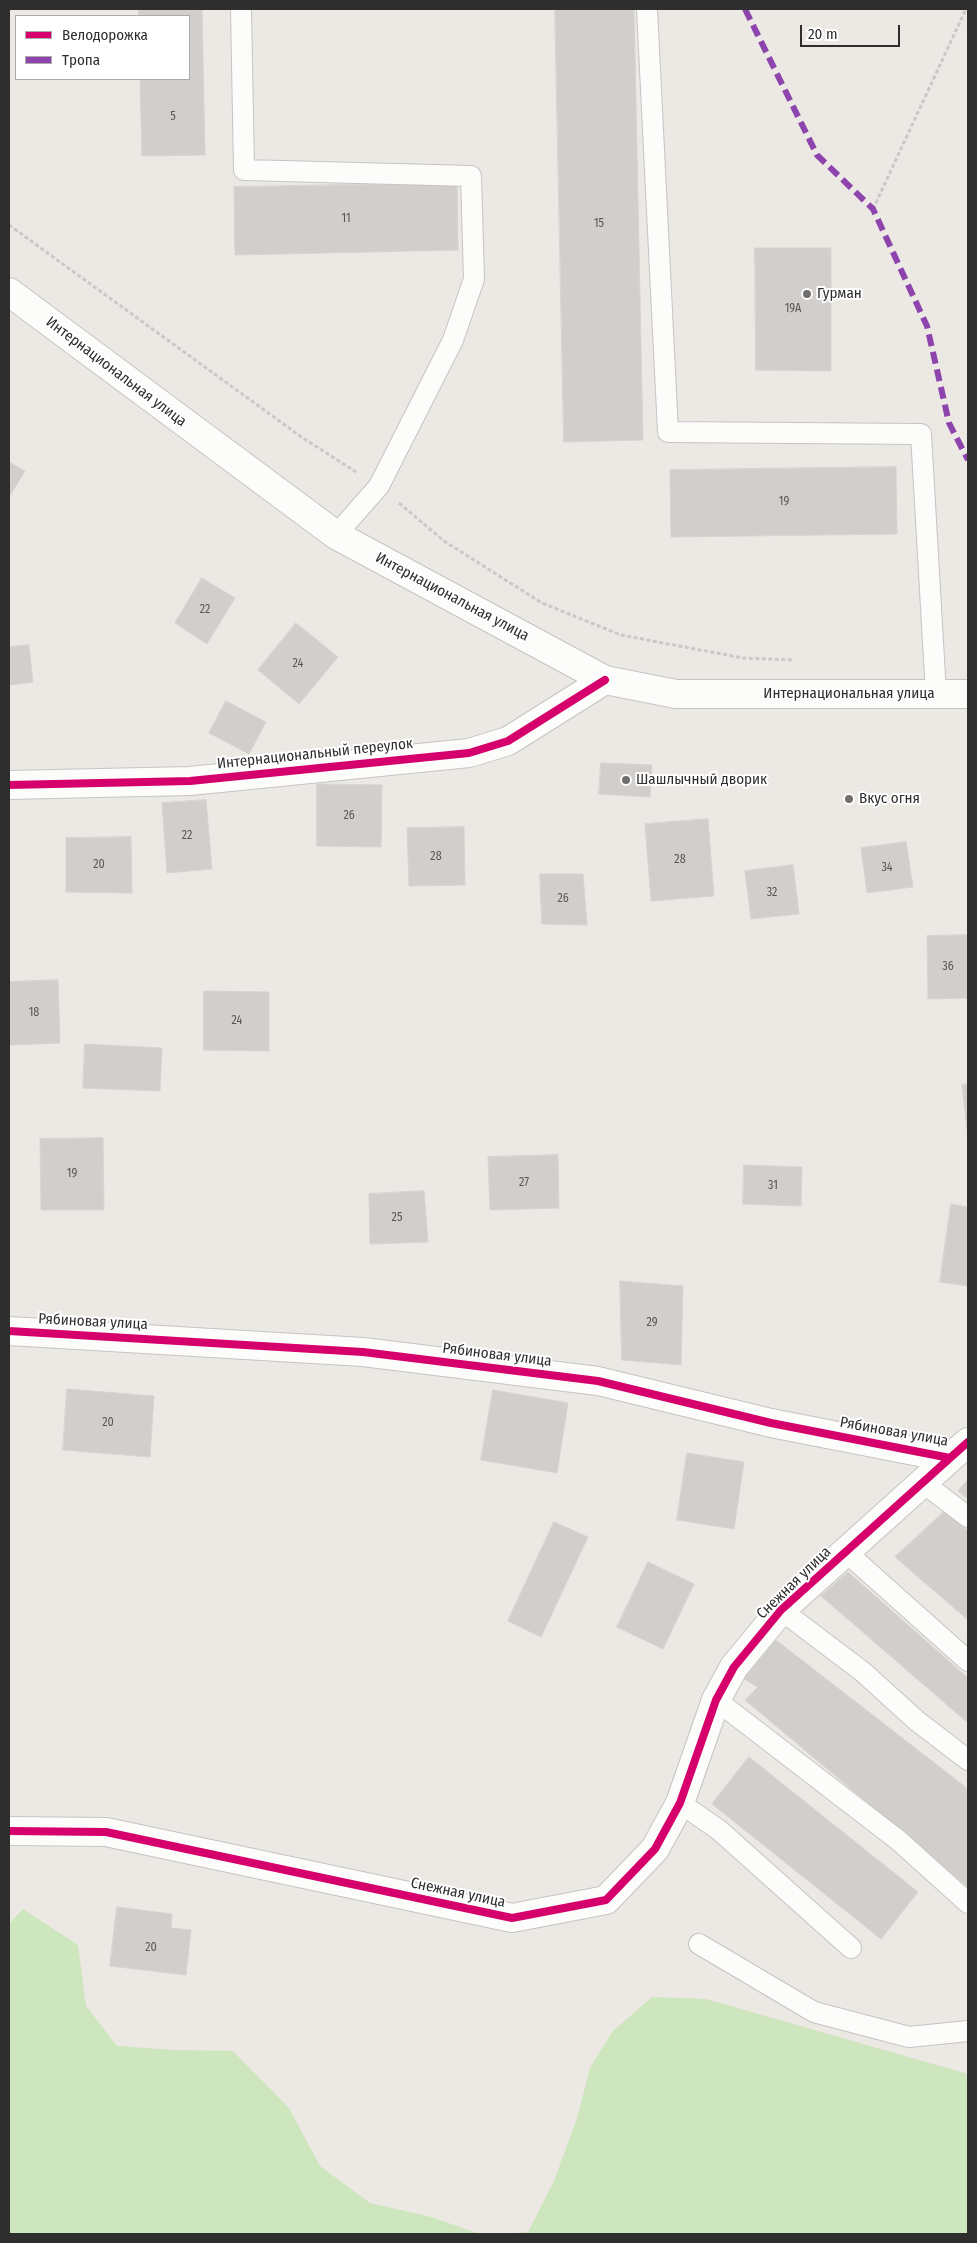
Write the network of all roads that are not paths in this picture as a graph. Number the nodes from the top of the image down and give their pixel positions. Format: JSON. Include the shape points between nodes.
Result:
{"nodes":[{"id":1,"x":241,"y":9,"type":"edge"},
{"id":2,"x":647,"y":9,"type":"edge"},
{"id":3,"x":9,"y":292,"type":"edge"},
{"id":4,"x":336,"y":535,"type":"junction"},
{"id":5,"x":605,"y":680,"type":"junction"},
{"id":6,"x":936,"y":694,"type":"junction"},
{"id":7,"x":968,"y":694,"type":"edge"},
{"id":8,"x":9,"y":785,"type":"edge"},
{"id":9,"x":9,"y":1331,"type":"edge"},
{"id":10,"x":959,"y":1450,"type":"edge"},
{"id":11,"x":922,"y":1482,"type":"junction"},
{"id":12,"x":968,"y":1517,"type":"edge"},
{"id":13,"x":846,"y":1552,"type":"junction"},
{"id":14,"x":781,"y":1610,"type":"junction"},
{"id":15,"x":968,"y":1661,"type":"edge"},
{"id":16,"x":716,"y":1700,"type":"junction"},
{"id":17,"x":968,"y":1760,"type":"edge"},
{"id":18,"x":680,"y":1803,"type":"junction"},
{"id":19,"x":9,"y":1831,"type":"edge"},
{"id":20,"x":968,"y":1903,"type":"edge"},
{"id":21,"x":698,"y":1944,"type":"dead end"},
{"id":22,"x":851,"y":1948,"type":"dead end"},
{"id":23,"x":968,"y":2027,"type":"edge"}],
"edges":[{"from":1,"to":4,"type":"lane","via":[[244,170],[470,176],[474,279],[453,340],[379,486]]},
{"from":2,"to":6,"type":"lane","via":[[668,432],[921,434]]},
{"from":3,"to":4,"type":"street","name":"Интернациональная улица"},
{"from":4,"to":5,"type":"street","name":"Интернациональная улица"},
{"from":5,"to":6,"type":"street","name":"Интернациональная улица","via":[[676,694]]},
{"from":5,"to":8,"type":"street","name":"Интернациональный переулок","via":[[508,741],[469,753],[190,780]]},
{"from":6,"to":7,"type":"street","name":"Интернациональная улица"},
{"from":9,"to":10,"type":"street","name":"Рябиновая улица","via":[[363,1352],[598,1381],[771,1423]]},
{"from":10,"to":11,"type":"street","name":"Снежная улица"},
{"from":11,"to":12,"type":"lane"},
{"from":11,"to":13,"type":"street","name":"Снежная улица"},
{"from":13,"to":14,"type":"street","name":"Снежная улица"},
{"from":13,"to":15,"type":"lane"},
{"from":14,"to":16,"type":"street","name":"Снежная улица","via":[[734,1667]]},
{"from":14,"to":17,"type":"lane","via":[[863,1672],[917,1721]]},
{"from":16,"to":18,"type":"street","name":"Снежная улица"},
{"from":16,"to":20,"type":"lane","via":[[898,1840]]},
{"from":18,"to":19,"type":"street","name":"Снежная улица","via":[[655,1849],[606,1900],[512,1918],[106,1832]]},
{"from":18,"to":22,"type":"lane","via":[[719,1830]]},
{"from":21,"to":23,"type":"lane","via":[[814,2012],[910,2037]]}]}
